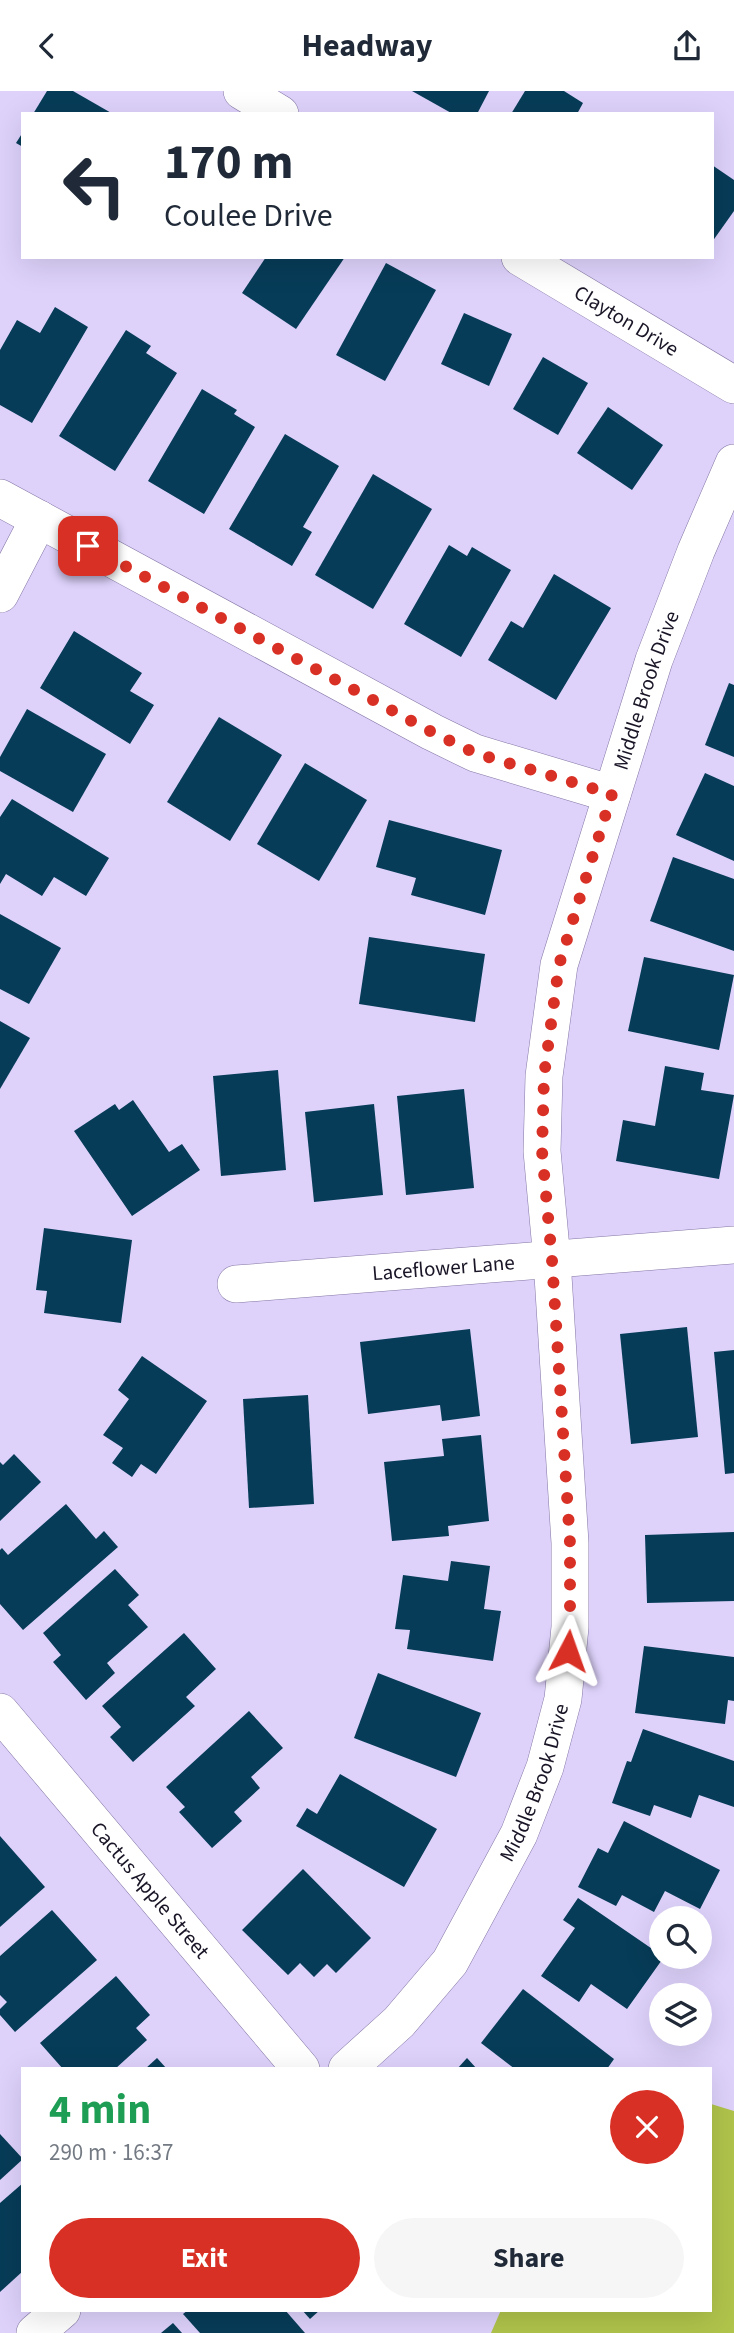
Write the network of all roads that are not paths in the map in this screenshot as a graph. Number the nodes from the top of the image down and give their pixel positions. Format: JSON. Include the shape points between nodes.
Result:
{"nodes":[{"id":1,"x":242,"y":91,"type":"edge"},
{"id":2,"x":277,"y":112,"type":"edge"},
{"id":3,"x":523,"y":259,"type":"edge"},
{"id":4,"x":734,"y":385,"type":"edge"},
{"id":5,"x":734,"y":463,"type":"edge"},
{"id":6,"x":0,"y":498,"type":"edge"},
{"id":7,"x":39,"y":519,"type":"junction"},
{"id":8,"x":0,"y":594,"type":"edge"},
{"id":9,"x":612,"y":794,"type":"junction"},
{"id":10,"x":734,"y":1245,"type":"edge"},
{"id":11,"x":552,"y":1260,"type":"junction"},
{"id":12,"x":236,"y":1284,"type":"dead end"},
{"id":13,"x":0,"y":1712,"type":"edge"},
{"id":14,"x":299,"y":2067,"type":"edge"},
{"id":15,"x":348,"y":2067,"type":"edge"},
{"id":16,"x":60,"y":2312,"type":"edge"},
{"id":17,"x":35,"y":2333,"type":"edge"}],
"edges":[{"from":1,"to":2,"type":"street"},
{"from":3,"to":4,"type":"street","name":"Clayton Drive"},
{"from":5,"to":9,"type":"street","name":"Middle Brook Drive","via":[[654,660]]},
{"from":6,"to":7,"type":"street"},
{"from":7,"to":8,"type":"street"},
{"from":7,"to":9,"type":"street","via":[[475,753]]},
{"from":9,"to":11,"type":"street","name":"Middle Brook Drive","via":[[559,965],[544,1076],[542,1151]]},
{"from":10,"to":11,"type":"street","name":"Laceflower Lane"},
{"from":11,"to":12,"type":"street","name":"Laceflower Lane"},
{"from":11,"to":15,"type":"street","name":"Middle Brook Drive","via":[[570,1543],[570,1627],[562,1699],[545,1766],[519,1834],[450,1962],[399,2022]]},
{"from":13,"to":14,"type":"street","name":"Cactus Apple Street"},
{"from":16,"to":17,"type":"street"}]}
